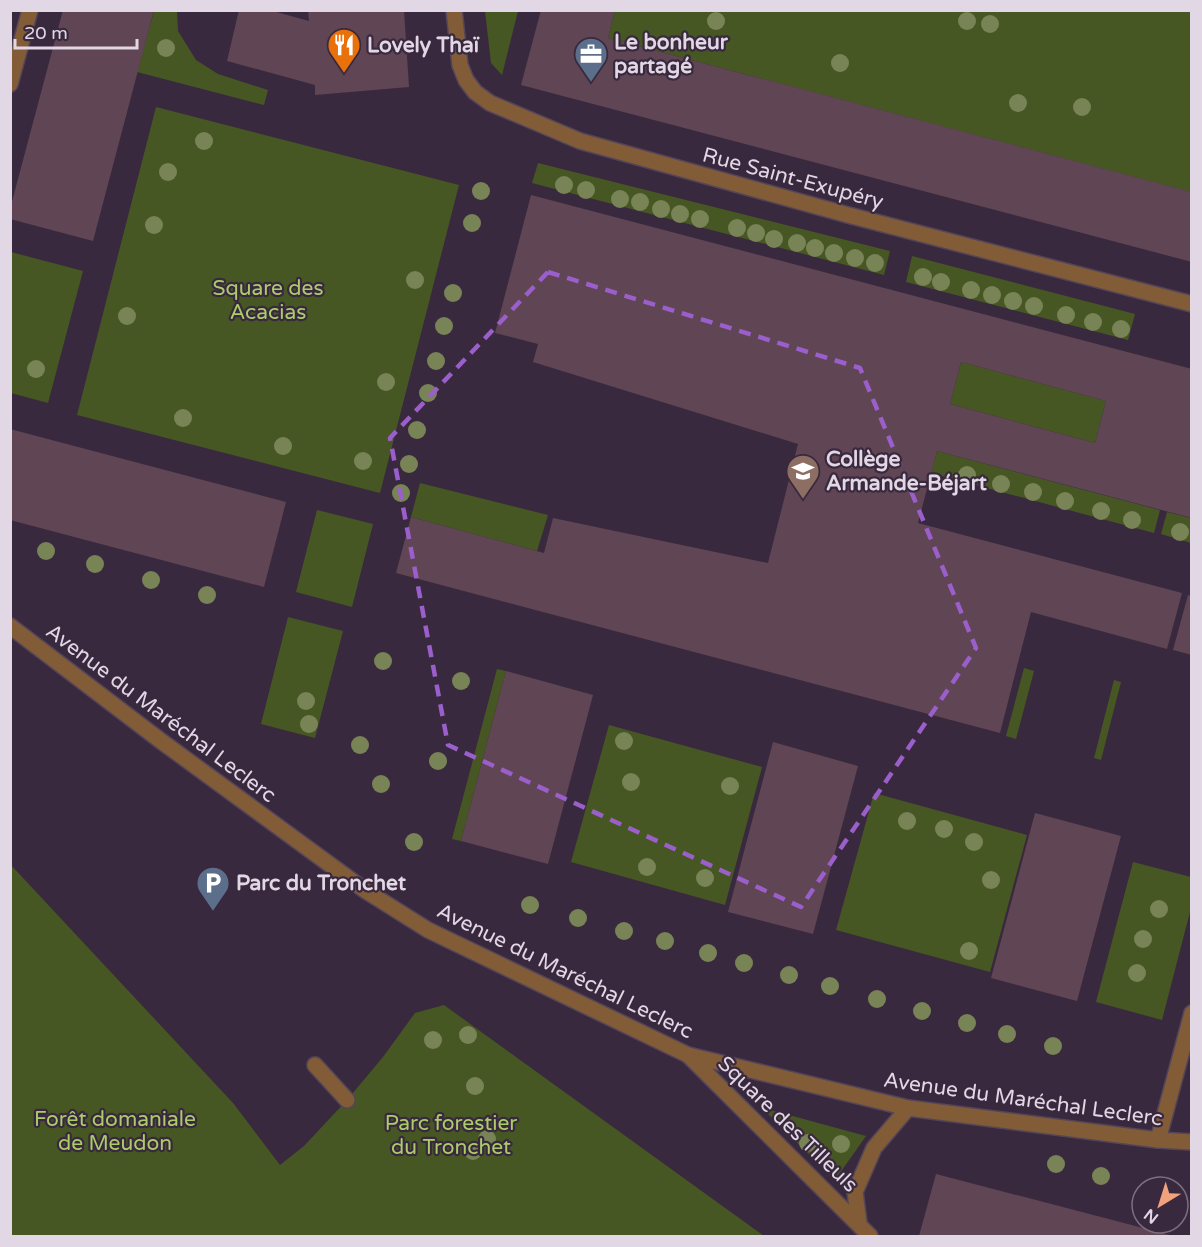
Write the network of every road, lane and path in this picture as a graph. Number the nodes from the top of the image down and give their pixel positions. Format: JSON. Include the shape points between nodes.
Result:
{"nodes":[{"id":1,"x":30,"y":10,"type":"edge"},
{"id":2,"x":454,"y":10,"type":"edge"},
{"id":3,"x":10,"y":84,"type":"edge"},
{"id":4,"x":1191,"y":304,"type":"edge"},
{"id":5,"x":10,"y":626,"type":"edge"},
{"id":6,"x":1191,"y":1013,"type":"edge"},
{"id":7,"x":688,"y":1055,"type":"junction"},
{"id":8,"x":315,"y":1065,"type":"dead end"},
{"id":9,"x":347,"y":1100,"type":"dead end"},
{"id":10,"x":908,"y":1108,"type":"junction"},
{"id":11,"x":1158,"y":1140,"type":"junction"},
{"id":12,"x":1191,"y":1142,"type":"edge"},
{"id":13,"x":859,"y":1223,"type":"junction"},
{"id":14,"x":870,"y":1236,"type":"edge"}],
"edges":[{"from":1,"to":3,"type":"street"},
{"from":2,"to":4,"type":"street","name":"Rue Saint-Exupéry","via":[[460,65],[475,92],[490,104],[580,141]]},
{"from":5,"to":7,"type":"street","name":"Avenue du Maréchal Leclerc","via":[[366,891],[428,930]]},
{"from":6,"to":11,"type":"street"},
{"from":7,"to":10,"type":"street","name":"Avenue du Maréchal Leclerc"},
{"from":7,"to":13,"type":"street","name":"Square des Tilleuls"},
{"from":8,"to":9,"type":"street"},
{"from":10,"to":11,"type":"street","name":"Avenue du Maréchal Leclerc"},
{"from":10,"to":13,"type":"street","name":"Square des Tilleuls","via":[[874,1148],[855,1192]]},
{"from":11,"to":12,"type":"street","name":"Avenue du Maréchal Leclerc"},
{"from":13,"to":14,"type":"street","name":"Square des Tilleuls"}]}
